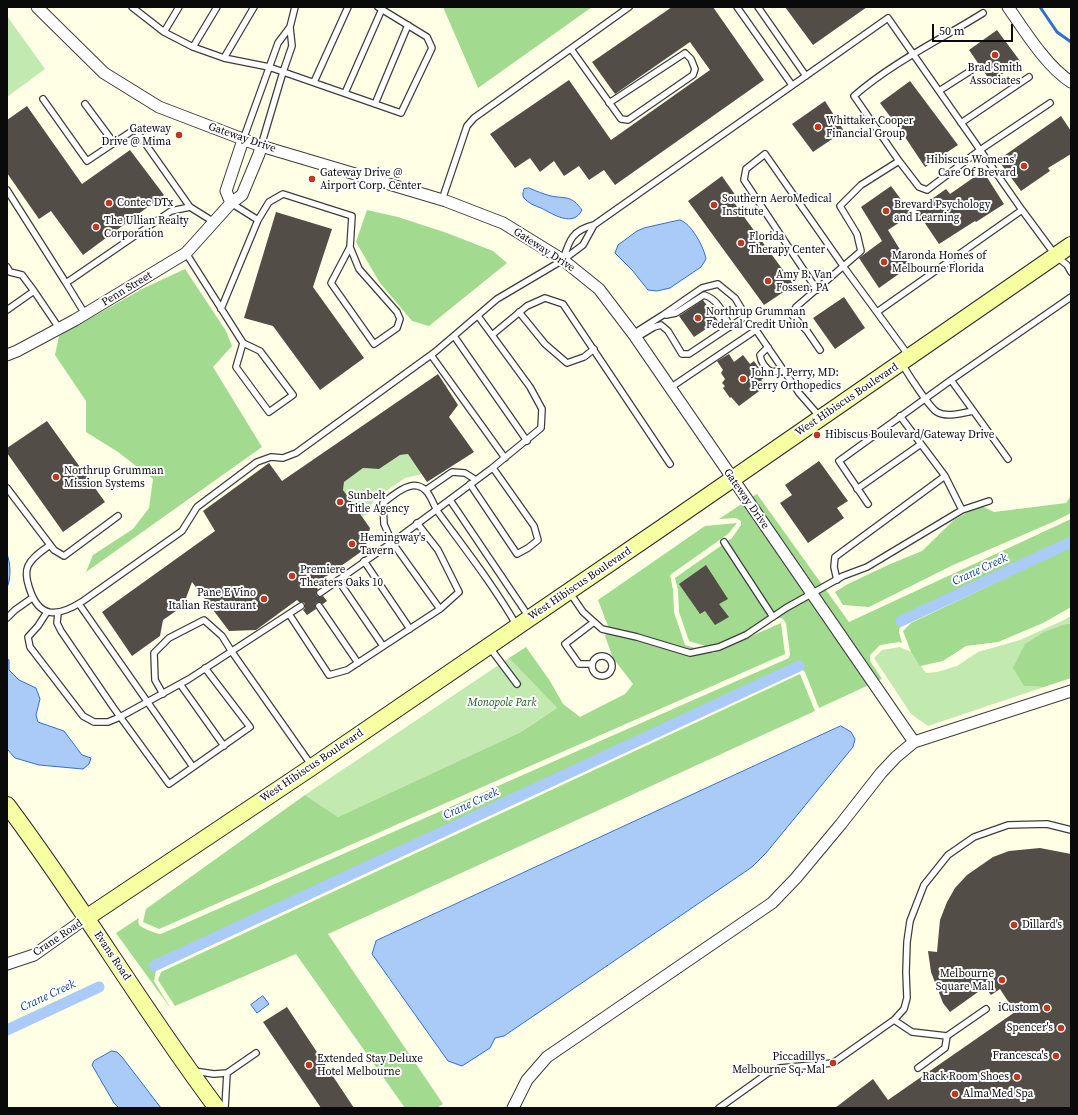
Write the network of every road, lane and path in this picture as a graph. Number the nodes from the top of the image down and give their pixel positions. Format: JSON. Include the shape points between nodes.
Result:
{"nodes":[{"id":1,"x":37,"y":7,"type":"edge"},
{"id":2,"x":179,"y":7,"type":"edge"},
{"id":3,"x":217,"y":7,"type":"edge"},
{"id":4,"x":254,"y":7,"type":"edge"},
{"id":5,"x":295,"y":7,"type":"edge"},
{"id":6,"x":348,"y":7,"type":"edge"},
{"id":7,"x":629,"y":7,"type":"edge"},
{"id":8,"x":737,"y":7,"type":"edge"},
{"id":9,"x":758,"y":7,"type":"edge"},
{"id":10,"x":1008,"y":7,"type":"edge"},
{"id":11,"x":136,"y":8,"type":"edge"},
{"id":12,"x":380,"y":8,"type":"edge"},
{"id":13,"x":983,"y":13,"type":"dead end"},
{"id":14,"x":408,"y":25,"type":"junction"},
{"id":15,"x":290,"y":27,"type":"junction"},
{"id":16,"x":164,"y":32,"type":"junction"},
{"id":17,"x":193,"y":47,"type":"junction"},
{"id":18,"x":571,"y":49,"type":"junction"},
{"id":19,"x":913,"y":53,"type":"junction"},
{"id":20,"x":224,"y":58,"type":"junction"},
{"id":21,"x":269,"y":67,"type":"junction"},
{"id":22,"x":975,"y":68,"type":"dead end"},
{"id":23,"x":283,"y":72,"type":"junction"},
{"id":24,"x":806,"y":76,"type":"junction"},
{"id":25,"x":1030,"y":77,"type":"dead end"},
{"id":26,"x":314,"y":82,"type":"junction"},
{"id":27,"x":1071,"y":82,"type":"edge"},
{"id":28,"x":792,"y":85,"type":"junction"},
{"id":29,"x":939,"y":91,"type":"junction"},
{"id":30,"x":345,"y":93,"type":"junction"},
{"id":31,"x":43,"y":99,"type":"dead end"},
{"id":32,"x":609,"y":103,"type":"junction"},
{"id":33,"x":1050,"y":103,"type":"dead end"},
{"id":34,"x":85,"y":104,"type":"dead end"},
{"id":35,"x":375,"y":104,"type":"junction"},
{"id":36,"x":961,"y":122,"type":"junction"},
{"id":37,"x":243,"y":140,"type":"junction"},
{"id":38,"x":114,"y":143,"type":"junction"},
{"id":39,"x":261,"y":146,"type":"junction"},
{"id":40,"x":980,"y":150,"type":"junction"},
{"id":41,"x":898,"y":161,"type":"junction"},
{"id":42,"x":7,"y":190,"type":"edge"},
{"id":43,"x":442,"y":200,"type":"junction"},
{"id":44,"x":231,"y":203,"type":"junction"},
{"id":45,"x":190,"y":207,"type":"junction"},
{"id":46,"x":1022,"y":210,"type":"junction"},
{"id":47,"x":258,"y":220,"type":"junction"},
{"id":48,"x":214,"y":222,"type":"junction"},
{"id":49,"x":594,"y":225,"type":"junction"},
{"id":50,"x":1071,"y":245,"type":"edge"},
{"id":51,"x":350,"y":247,"type":"junction"},
{"id":52,"x":186,"y":253,"type":"junction"},
{"id":53,"x":1056,"y":256,"type":"junction"},
{"id":54,"x":563,"y":260,"type":"junction"},
{"id":55,"x":844,"y":266,"type":"junction"},
{"id":56,"x":7,"y":267,"type":"edge"},
{"id":57,"x":1071,"y":272,"type":"edge"},
{"id":58,"x":66,"y":283,"type":"junction"},
{"id":59,"x":817,"y":290,"type":"junction"},
{"id":60,"x":34,"y":291,"type":"junction"},
{"id":61,"x":1071,"y":298,"type":"edge"},
{"id":62,"x":221,"y":309,"type":"junction"},
{"id":63,"x":7,"y":310,"type":"edge"},
{"id":64,"x":519,"y":312,"type":"junction"},
{"id":65,"x":877,"y":312,"type":"junction"},
{"id":66,"x":85,"y":314,"type":"junction"},
{"id":67,"x":663,"y":315,"type":"junction"},
{"id":68,"x":478,"y":316,"type":"junction"},
{"id":69,"x":730,"y":327,"type":"junction"},
{"id":70,"x":60,"y":328,"type":"junction"},
{"id":71,"x":492,"y":334,"type":"junction"},
{"id":72,"x":454,"y":336,"type":"junction"},
{"id":73,"x":635,"y":336,"type":"junction"},
{"id":74,"x":243,"y":343,"type":"junction"},
{"id":75,"x":768,"y":347,"type":"junction"},
{"id":76,"x":594,"y":349,"type":"junction"},
{"id":77,"x":820,"y":350,"type":"dead end"},
{"id":78,"x":7,"y":355,"type":"edge"},
{"id":79,"x":432,"y":355,"type":"junction"},
{"id":80,"x":905,"y":359,"type":"junction"},
{"id":81,"x":783,"y":370,"type":"junction"},
{"id":82,"x":951,"y":380,"type":"junction"},
{"id":83,"x":670,"y":388,"type":"junction"},
{"id":84,"x":925,"y":399,"type":"junction"},
{"id":85,"x":973,"y":411,"type":"junction"},
{"id":86,"x":900,"y":416,"type":"junction"},
{"id":87,"x":820,"y":418,"type":"junction"},
{"id":88,"x":527,"y":440,"type":"junction"},
{"id":89,"x":921,"y":444,"type":"junction"},
{"id":90,"x":505,"y":458,"type":"junction"},
{"id":91,"x":1008,"y":459,"type":"dead end"},
{"id":92,"x":670,"y":464,"type":"dead end"},
{"id":93,"x":493,"y":468,"type":"junction"},
{"id":94,"x":944,"y":476,"type":"junction"},
{"id":95,"x":732,"y":478,"type":"junction"},
{"id":96,"x":476,"y":480,"type":"junction"},
{"id":97,"x":470,"y":484,"type":"junction"},
{"id":98,"x":7,"y":488,"type":"edge"},
{"id":99,"x":857,"y":489,"type":"junction"},
{"id":100,"x":426,"y":490,"type":"junction"},
{"id":101,"x":450,"y":500,"type":"junction"},
{"id":102,"x":989,"y":501,"type":"dead end"},
{"id":103,"x":868,"y":504,"type":"dead end"},
{"id":104,"x":437,"y":509,"type":"junction"},
{"id":105,"x":962,"y":510,"type":"junction"},
{"id":106,"x":118,"y":516,"type":"dead end"},
{"id":107,"x":418,"y":523,"type":"junction"},
{"id":108,"x":392,"y":542,"type":"junction"},
{"id":109,"x":724,"y":542,"type":"dead end"},
{"id":110,"x":50,"y":544,"type":"junction"},
{"id":111,"x":364,"y":561,"type":"junction"},
{"id":112,"x":338,"y":580,"type":"junction"},
{"id":113,"x":837,"y":580,"type":"junction"},
{"id":114,"x":569,"y":591,"type":"junction"},
{"id":115,"x":320,"y":593,"type":"dead end"},
{"id":116,"x":813,"y":594,"type":"junction"},
{"id":117,"x":32,"y":598,"type":"junction"},
{"id":118,"x":79,"y":604,"type":"junction"},
{"id":119,"x":301,"y":606,"type":"dead end"},
{"id":120,"x":319,"y":606,"type":"dead end"},
{"id":121,"x":440,"y":609,"type":"junction"},
{"id":122,"x":47,"y":612,"type":"junction"},
{"id":123,"x":58,"y":613,"type":"junction"},
{"id":124,"x":290,"y":614,"type":"junction"},
{"id":125,"x":773,"y":617,"type":"junction"},
{"id":126,"x":7,"y":618,"type":"edge"},
{"id":127,"x":523,"y":622,"type":"junction"},
{"id":128,"x":594,"y":622,"type":"junction"},
{"id":129,"x":410,"y":629,"type":"junction"},
{"id":130,"x":383,"y":646,"type":"junction"},
{"id":131,"x":489,"y":646,"type":"junction"},
{"id":132,"x":232,"y":652,"type":"junction"},
{"id":133,"x":358,"y":662,"type":"junction"},
{"id":134,"x":592,"y":664,"type":"dead end"},
{"id":135,"x":205,"y":668,"type":"junction"},
{"id":136,"x":180,"y":684,"type":"junction"},
{"id":137,"x":517,"y":684,"type":"dead end"},
{"id":138,"x":1071,"y":691,"type":"edge"},
{"id":139,"x":163,"y":694,"type":"junction"},
{"id":140,"x":148,"y":702,"type":"junction"},
{"id":141,"x":120,"y":717,"type":"junction"},
{"id":142,"x":914,"y":742,"type":"junction"},
{"id":143,"x":224,"y":746,"type":"junction"},
{"id":144,"x":193,"y":767,"type":"junction"},
{"id":145,"x":312,"y":767,"type":"junction"},
{"id":146,"x":7,"y":805,"type":"edge"},
{"id":147,"x":1071,"y":830,"type":"edge"},
{"id":148,"x":86,"y":918,"type":"junction"},
{"id":149,"x":7,"y":964,"type":"edge"},
{"id":150,"x":986,"y":1008,"type":"dead end"},
{"id":151,"x":894,"y":1020,"type":"junction"},
{"id":152,"x":947,"y":1036,"type":"junction"},
{"id":153,"x":256,"y":1053,"type":"dead end"},
{"id":154,"x":918,"y":1068,"type":"dead end"},
{"id":155,"x":189,"y":1070,"type":"junction"},
{"id":156,"x":227,"y":1073,"type":"junction"},
{"id":157,"x":217,"y":1108,"type":"edge"},
{"id":158,"x":224,"y":1108,"type":"edge"},
{"id":159,"x":513,"y":1108,"type":"edge"},
{"id":160,"x":719,"y":1108,"type":"edge"}],
"edges":[{"from":1,"to":37,"type":"street","name":"Gateway Drive","via":[[104,73],[159,107]]},
{"from":2,"to":16,"type":"lane"},
{"from":3,"to":17,"type":"lane"},
{"from":4,"to":20,"type":"lane"},
{"from":5,"to":15,"type":"lane"},
{"from":6,"to":26,"type":"lane"},
{"from":7,"to":18,"type":"lane"},
{"from":8,"to":28,"type":"lane"},
{"from":9,"to":24,"type":"lane"},
{"from":10,"to":27,"type":"street","via":[[1033,43],[1062,76]]},
{"from":11,"to":16,"type":"lane"},
{"from":12,"to":14,"type":"lane"},
{"from":12,"to":30,"type":"lane"},
{"from":13,"to":19,"type":"lane"},
{"from":14,"to":35,"type":"lane"},
{"from":14,"to":35,"type":"lane","via":[[427,37],[432,48],[400,113]]},
{"from":15,"to":21,"type":"lane","via":[[278,43]]},
{"from":15,"to":23,"type":"lane","via":[[292,46]]},
{"from":16,"to":17,"type":"lane"},
{"from":17,"to":20,"type":"lane"},
{"from":18,"to":32,"type":"lane"},
{"from":18,"to":43,"type":"lane","via":[[474,118],[467,126]]},
{"from":19,"to":24,"type":"lane","via":[[888,18]]},
{"from":19,"to":29,"type":"lane"},
{"from":19,"to":41,"type":"lane","via":[[869,82],[854,96]]},
{"from":20,"to":21,"type":"lane"},
{"from":21,"to":23,"type":"lane"},
{"from":21,"to":37,"type":"lane"},
{"from":22,"to":29,"type":"lane"},
{"from":23,"to":26,"type":"lane"},
{"from":23,"to":39,"type":"lane"},
{"from":24,"to":28,"type":"lane"},
{"from":25,"to":36,"type":"lane"},
{"from":26,"to":30,"type":"lane"},
{"from":28,"to":49,"type":"lane"},
{"from":29,"to":36,"type":"lane"},
{"from":30,"to":35,"type":"lane"},
{"from":31,"to":38,"type":"lane","via":[[87,161]]},
{"from":32,"to":32,"type":"lane","via":[[621,119],[628,120],[693,75],[695,69],[691,59],[685,53]]},
{"from":33,"to":40,"type":"lane"},
{"from":34,"to":38,"type":"lane"},
{"from":36,"to":40,"type":"lane"},
{"from":37,"to":39,"type":"street","name":"Gateway Drive"},
{"from":37,"to":44,"type":"street","via":[[226,191]]},
{"from":38,"to":45,"type":"lane","via":[[135,129]]},
{"from":39,"to":43,"type":"street","name":"Gateway Drive"},
{"from":39,"to":44,"type":"street","name":"Penn Street","via":[[242,195]]},
{"from":40,"to":41,"type":"lane","via":[[927,190],[919,187]]},
{"from":40,"to":46,"type":"lane"},
{"from":41,"to":55,"type":"lane","via":[[861,185],[840,206],[857,234],[861,251]]},
{"from":42,"to":58,"type":"lane"},
{"from":43,"to":54,"type":"street","name":"Gateway Drive","via":[[503,224]]},
{"from":44,"to":47,"type":"lane"},
{"from":44,"to":48,"type":"street","name":"Penn Street"},
{"from":45,"to":48,"type":"lane"},
{"from":45,"to":58,"type":"lane","via":[[171,211]]},
{"from":46,"to":53,"type":"lane"},
{"from":46,"to":65,"type":"lane"},
{"from":47,"to":51,"type":"lane","via":[[269,202],[283,194],[352,216]]},
{"from":47,"to":62,"type":"lane"},
{"from":48,"to":52,"type":"street","name":"Penn Street"},
{"from":49,"to":54,"type":"lane","via":[[583,245]]},
{"from":49,"to":54,"type":"lane","via":[[584,227],[570,238]]},
{"from":50,"to":53,"type":"street","name":"West Hibiscus Boulevard"},
{"from":51,"to":51,"type":"lane","via":[[331,283],[374,344],[397,328],[400,319],[397,312],[359,269]]},
{"from":52,"to":62,"type":"lane"},
{"from":52,"to":66,"type":"street","name":"Penn Street"},
{"from":53,"to":57,"type":"lane"},
{"from":53,"to":80,"type":"street","name":"West Hibiscus Boulevard"},
{"from":54,"to":68,"type":"lane","via":[[497,299]]},
{"from":54,"to":73,"type":"street","name":"Gateway Drive","via":[[599,289]]},
{"from":55,"to":59,"type":"lane"},
{"from":55,"to":59,"type":"lane","via":[[765,154],[746,169],[744,180]]},
{"from":55,"to":65,"type":"lane"},
{"from":56,"to":60,"type":"lane","via":[[10,272],[22,275]]},
{"from":58,"to":66,"type":"lane"},
{"from":59,"to":77,"type":"lane","via":[[796,307],[792,315]]},
{"from":60,"to":63,"type":"lane"},
{"from":60,"to":70,"type":"lane"},
{"from":61,"to":82,"type":"lane"},
{"from":62,"to":74,"type":"lane"},
{"from":64,"to":71,"type":"lane"},
{"from":64,"to":76,"type":"lane","via":[[545,344],[567,363],[584,357]]},
{"from":64,"to":76,"type":"lane","via":[[545,298],[563,304]]},
{"from":65,"to":80,"type":"lane"},
{"from":66,"to":70,"type":"street","name":"Penn Street"},
{"from":67,"to":69,"type":"lane","via":[[676,313],[704,295],[712,298]]},
{"from":67,"to":69,"type":"lane","via":[[702,288],[718,284],[735,298],[746,316]]},
{"from":67,"to":73,"type":"lane"},
{"from":68,"to":71,"type":"lane"},
{"from":68,"to":72,"type":"lane"},
{"from":69,"to":73,"type":"lane","via":[[689,354],[682,354],[668,331],[661,325]]},
{"from":70,"to":78,"type":"street","name":"Penn Street"},
{"from":71,"to":88,"type":"lane","via":[[530,387],[542,409],[541,428]]},
{"from":72,"to":79,"type":"lane"},
{"from":72,"to":88,"type":"lane"},
{"from":73,"to":83,"type":"street","name":"Gateway Drive"},
{"from":74,"to":74,"type":"lane","via":[[236,367],[269,412],[293,396],[260,351]]},
{"from":75,"to":81,"type":"lane"},
{"from":75,"to":81,"type":"lane","via":[[760,354],[766,369],[772,372]]},
{"from":75,"to":83,"type":"lane","via":[[756,330]]},
{"from":76,"to":92,"type":"lane"},
{"from":79,"to":90,"type":"lane"},
{"from":79,"to":118,"type":"lane","via":[[296,453],[257,462],[197,507],[182,531]]},
{"from":80,"to":84,"type":"lane"},
{"from":80,"to":87,"type":"street","name":"West Hibiscus Boulevard"},
{"from":81,"to":87,"type":"lane"},
{"from":82,"to":84,"type":"lane"},
{"from":82,"to":85,"type":"lane"},
{"from":83,"to":95,"type":"street","name":"Gateway Drive"},
{"from":84,"to":85,"type":"lane","via":[[936,412],[951,415]]},
{"from":84,"to":86,"type":"lane"},
{"from":85,"to":91,"type":"lane"},
{"from":86,"to":89,"type":"lane"},
{"from":86,"to":99,"type":"lane","via":[[838,461]]},
{"from":87,"to":95,"type":"street","name":"West Hibiscus Boulevard"},
{"from":88,"to":90,"type":"lane"},
{"from":89,"to":94,"type":"lane"},
{"from":89,"to":99,"type":"lane"},
{"from":90,"to":93,"type":"lane"},
{"from":93,"to":96,"type":"lane"},
{"from":93,"to":97,"type":"lane","via":[[534,526],[538,540],[528,548],[517,554]]},
{"from":94,"to":105,"type":"lane"},
{"from":94,"to":113,"type":"lane","via":[[835,557]]},
{"from":95,"to":114,"type":"street","name":"West Hibiscus Boulevard"},
{"from":95,"to":116,"type":"street","name":"Gateway Drive"},
{"from":96,"to":97,"type":"lane"},
{"from":96,"to":100,"type":"lane","via":[[465,474],[452,472]]},
{"from":97,"to":101,"type":"lane"},
{"from":98,"to":110,"type":"lane"},
{"from":99,"to":103,"type":"lane"},
{"from":100,"to":104,"type":"lane"},
{"from":100,"to":108,"type":"lane","via":[[417,486],[401,489],[383,503],[384,524]]},
{"from":101,"to":104,"type":"lane"},
{"from":101,"to":127,"type":"lane"},
{"from":102,"to":105,"type":"lane"},
{"from":104,"to":107,"type":"lane"},
{"from":104,"to":127,"type":"lane","via":[[505,606]]},
{"from":105,"to":113,"type":"lane","via":[[867,567]]},
{"from":106,"to":110,"type":"lane","via":[[64,556]]},
{"from":107,"to":108,"type":"lane"},
{"from":107,"to":121,"type":"lane","via":[[438,550],[459,592]]},
{"from":108,"to":111,"type":"lane"},
{"from":108,"to":121,"type":"lane"},
{"from":109,"to":125,"type":"lane"},
{"from":110,"to":117,"type":"lane","via":[[35,556],[28,566],[26,574]]},
{"from":111,"to":112,"type":"lane"},
{"from":111,"to":129,"type":"lane"},
{"from":112,"to":115,"type":"lane"},
{"from":112,"to":130,"type":"lane"},
{"from":113,"to":116,"type":"lane"},
{"from":114,"to":127,"type":"street","name":"West Hibiscus Boulevard"},
{"from":114,"to":128,"type":"lane","via":[[583,612]]},
{"from":116,"to":125,"type":"lane"},
{"from":116,"to":142,"type":"street","name":"Gateway Drive"},
{"from":117,"to":122,"type":"lane","via":[[40,609]]},
{"from":117,"to":126,"type":"lane"},
{"from":118,"to":123,"type":"lane"},
{"from":118,"to":140,"type":"lane"},
{"from":119,"to":124,"type":"lane"},
{"from":120,"to":133,"type":"lane"},
{"from":121,"to":129,"type":"lane"},
{"from":122,"to":123,"type":"lane"},
{"from":122,"to":141,"type":"lane","via":[[28,637],[30,647],[83,716],[94,722],[108,722]]},
{"from":123,"to":141,"type":"lane","via":[[57,622],[61,631]]},
{"from":124,"to":132,"type":"lane"},
{"from":124,"to":133,"type":"lane","via":[[329,675],[347,670]]},
{"from":125,"to":128,"type":"lane","via":[[719,647],[690,653],[602,629]]},
{"from":127,"to":131,"type":"street","name":"West Hibiscus Boulevard"},
{"from":128,"to":134,"type":"lane","via":[[565,644],[579,664]]},
{"from":129,"to":130,"type":"lane"},
{"from":130,"to":133,"type":"lane"},
{"from":131,"to":137,"type":"lane"},
{"from":131,"to":145,"type":"street","name":"West Hibiscus Boulevard"},
{"from":132,"to":135,"type":"lane"},
{"from":132,"to":139,"type":"lane","via":[[222,636],[204,620],[169,638],[154,653],[155,680]]},
{"from":132,"to":145,"type":"lane"},
{"from":135,"to":136,"type":"lane"},
{"from":135,"to":143,"type":"lane","via":[[250,727]]},
{"from":136,"to":139,"type":"lane"},
{"from":136,"to":143,"type":"lane"},
{"from":138,"to":142,"type":"street"},
{"from":139,"to":140,"type":"lane"},
{"from":140,"to":141,"type":"lane"},
{"from":140,"to":144,"type":"lane"},
{"from":141,"to":144,"type":"lane","via":[[169,784]]},
{"from":142,"to":159,"type":"street","via":[[881,773],[796,878],[772,903],[548,1057],[528,1080]]},
{"from":143,"to":144,"type":"lane"},
{"from":145,"to":148,"type":"street","name":"West Hibiscus Boulevard"},
{"from":146,"to":148,"type":"street","name":"Evans Road"},
{"from":147,"to":151,"type":"lane","via":[[1047,824],[1008,825],[974,837],[948,855],[924,885],[910,921],[907,942],[907,998],[904,1009]]},
{"from":148,"to":149,"type":"street","name":"Crane Road","via":[[34,955]]},
{"from":148,"to":155,"type":"street","name":"Evans Road"},
{"from":150,"to":152,"type":"lane"},
{"from":151,"to":152,"type":"lane","via":[[912,1032]]},
{"from":151,"to":160,"type":"lane","via":[[833,1064],[780,1068],[768,1073]]},
{"from":152,"to":154,"type":"lane","via":[[945,1048]]},
{"from":153,"to":156,"type":"lane"},
{"from":155,"to":156,"type":"lane"},
{"from":155,"to":157,"type":"street","name":"Evans Road"},
{"from":156,"to":158,"type":"lane"}]}
